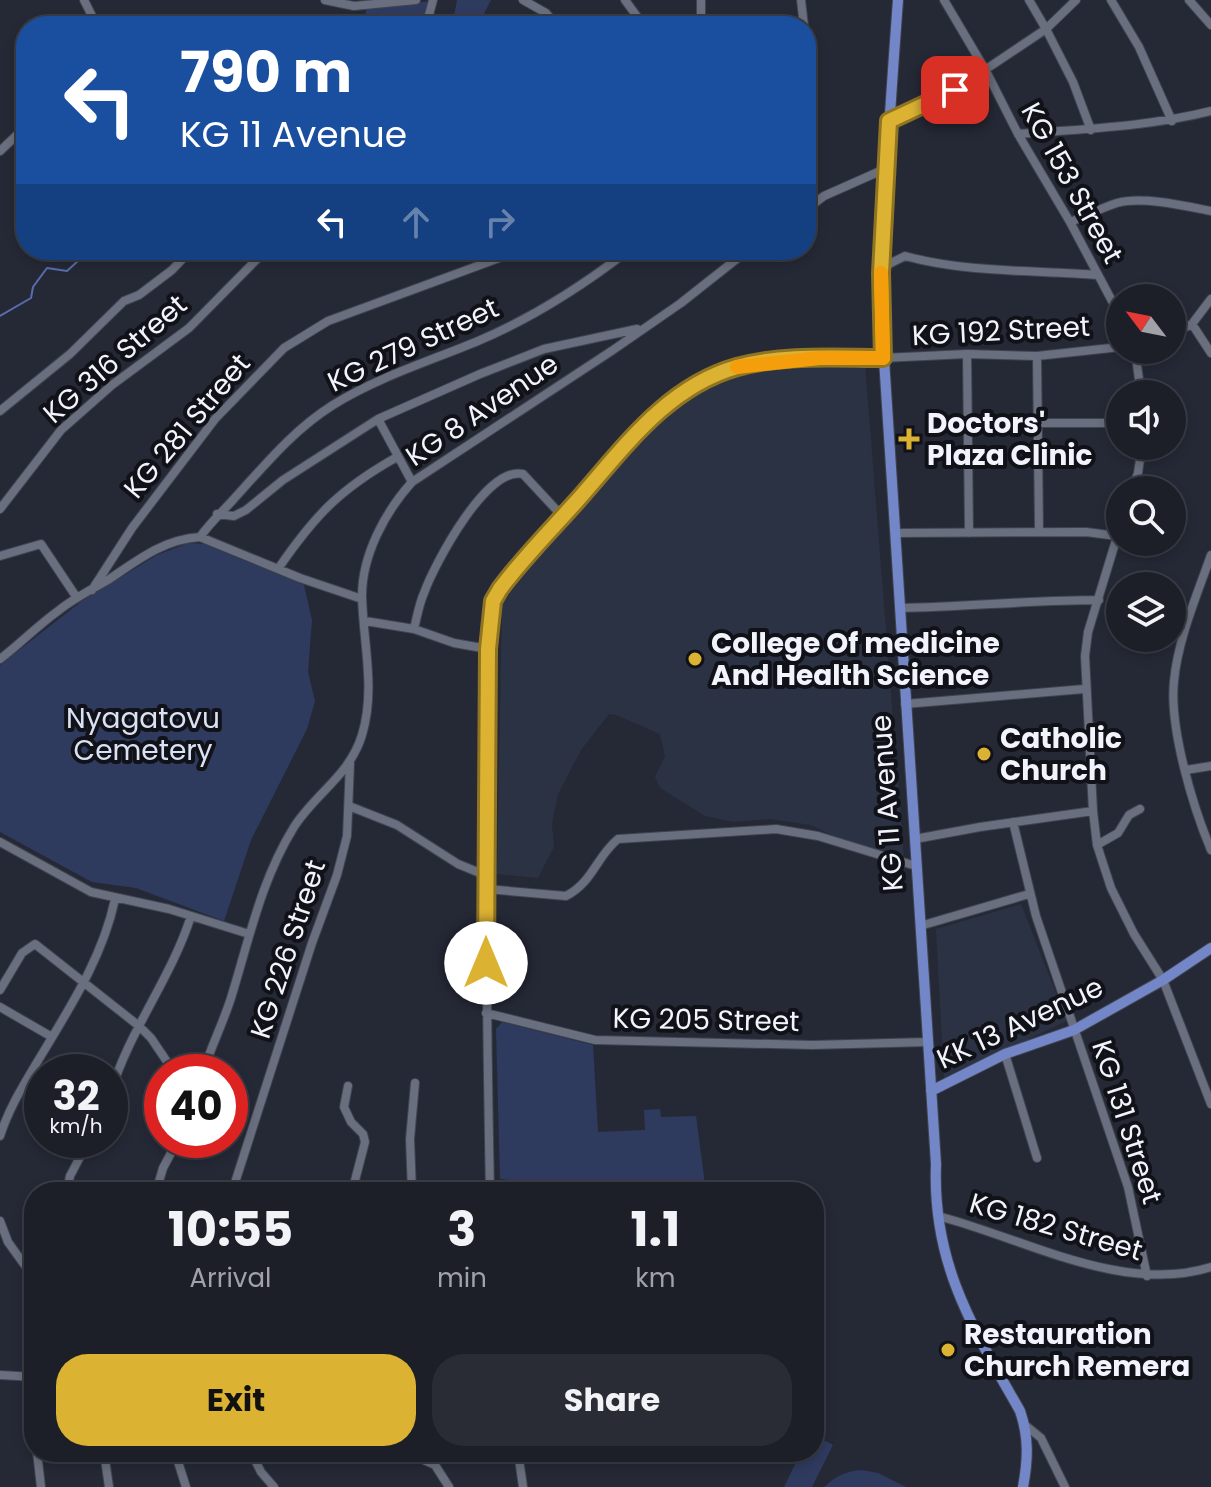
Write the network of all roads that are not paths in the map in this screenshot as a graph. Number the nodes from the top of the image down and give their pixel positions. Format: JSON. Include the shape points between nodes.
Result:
{"nodes":[{"id":1,"x":325,"y":0,"type":"edge"},
{"id":2,"x":416,"y":0,"type":"edge"},
{"id":3,"x":523,"y":0,"type":"edge"},
{"id":4,"x":898,"y":0,"type":"edge"},
{"id":5,"x":944,"y":0,"type":"edge"},
{"id":6,"x":1029,"y":0,"type":"edge"},
{"id":7,"x":1076,"y":0,"type":"edge"},
{"id":8,"x":1111,"y":0,"type":"edge"},
{"id":9,"x":1189,"y":0,"type":"edge"},
{"id":10,"x":364,"y":3,"type":"edge"},
{"id":11,"x":549,"y":16,"type":"edge"},
{"id":12,"x":1211,"y":25,"type":"edge"},
{"id":13,"x":1046,"y":29,"type":"junction"},
{"id":14,"x":986,"y":71,"type":"junction"},
{"id":15,"x":1211,"y":111,"type":"edge"},
{"id":16,"x":889,"y":121,"type":"junction"},
{"id":17,"x":1172,"y":121,"type":"junction"},
{"id":18,"x":1091,"y":130,"type":"junction"},
{"id":19,"x":1018,"y":134,"type":"junction"},
{"id":20,"x":16,"y":136,"type":"edge"},
{"id":21,"x":0,"y":151,"type":"edge"},
{"id":22,"x":887,"y":168,"type":"junction"},
{"id":23,"x":816,"y":202,"type":"edge"},
{"id":24,"x":1211,"y":211,"type":"edge"},
{"id":25,"x":1070,"y":222,"type":"junction"},
{"id":26,"x":180,"y":260,"type":"edge"},
{"id":27,"x":256,"y":260,"type":"edge"},
{"id":28,"x":494,"y":260,"type":"edge"},
{"id":29,"x":615,"y":260,"type":"edge"},
{"id":30,"x":735,"y":260,"type":"edge"},
{"id":31,"x":881,"y":273,"type":"junction"},
{"id":32,"x":1098,"y":275,"type":"junction"},
{"id":33,"x":1106,"y":290,"type":"edge"},
{"id":34,"x":1211,"y":299,"type":"edge"},
{"id":35,"x":1192,"y":324,"type":"junction"},
{"id":36,"x":1186,"y":327,"type":"edge"},
{"id":37,"x":640,"y":329,"type":"junction"},
{"id":38,"x":1106,"y":349,"type":"edge"},
{"id":39,"x":1211,"y":353,"type":"edge"},
{"id":40,"x":967,"y":354,"type":"junction"},
{"id":41,"x":1037,"y":356,"type":"junction"},
{"id":42,"x":883,"y":358,"type":"junction"},
{"id":43,"x":0,"y":411,"type":"edge"},
{"id":44,"x":378,"y":419,"type":"junction"},
{"id":45,"x":1039,"y":423,"type":"junction"},
{"id":46,"x":1106,"y":423,"type":"edge"},
{"id":47,"x":397,"y":457,"type":"junction"},
{"id":48,"x":412,"y":482,"type":"junction"},
{"id":49,"x":0,"y":509,"type":"edge"},
{"id":50,"x":217,"y":514,"type":"junction"},
{"id":51,"x":563,"y":517,"type":"junction"},
{"id":52,"x":1039,"y":531,"type":"junction"},
{"id":53,"x":1106,"y":531,"type":"edge"},
{"id":54,"x":896,"y":533,"type":"junction"},
{"id":55,"x":969,"y":533,"type":"junction"},
{"id":56,"x":200,"y":537,"type":"junction"},
{"id":57,"x":1211,"y":555,"type":"edge"},
{"id":58,"x":0,"y":556,"type":"edge"},
{"id":59,"x":1111,"y":556,"type":"edge"},
{"id":60,"x":278,"y":569,"type":"junction"},
{"id":61,"x":92,"y":590,"type":"junction"},
{"id":62,"x":77,"y":598,"type":"junction"},
{"id":63,"x":362,"y":599,"type":"junction"},
{"id":64,"x":1099,"y":600,"type":"junction"},
{"id":65,"x":900,"y":608,"type":"junction"},
{"id":66,"x":365,"y":621,"type":"junction"},
{"id":67,"x":414,"y":629,"type":"junction"},
{"id":68,"x":488,"y":649,"type":"junction"},
{"id":69,"x":0,"y":659,"type":"edge"},
{"id":70,"x":1084,"y":689,"type":"junction"},
{"id":71,"x":905,"y":704,"type":"junction"},
{"id":72,"x":350,"y":762,"type":"junction"},
{"id":73,"x":1211,"y":766,"type":"edge"},
{"id":74,"x":1186,"y":770,"type":"junction"},
{"id":75,"x":349,"y":806,"type":"junction"},
{"id":76,"x":1140,"y":809,"type":"dead end"},
{"id":77,"x":1093,"y":811,"type":"junction"},
{"id":78,"x":1013,"y":822,"type":"junction"},
{"id":79,"x":915,"y":839,"type":"junction"},
{"id":80,"x":0,"y":842,"type":"edge"},
{"id":81,"x":1097,"y":845,"type":"junction"},
{"id":82,"x":1211,"y":850,"type":"edge"},
{"id":83,"x":916,"y":866,"type":"junction"},
{"id":84,"x":485,"y":875,"type":"junction"},
{"id":85,"x":486,"y":889,"type":"junction"},
{"id":86,"x":1029,"y":894,"type":"junction"},
{"id":87,"x":115,"y":899,"type":"junction"},
{"id":88,"x":191,"y":916,"type":"junction"},
{"id":89,"x":920,"y":926,"type":"junction"},
{"id":90,"x":249,"y":934,"type":"junction"},
{"id":91,"x":1211,"y":948,"type":"edge"},
{"id":92,"x":1163,"y":980,"type":"junction"},
{"id":93,"x":82,"y":983,"type":"junction"},
{"id":94,"x":0,"y":990,"type":"edge"},
{"id":95,"x":0,"y":1007,"type":"edge"},
{"id":96,"x":486,"y":1013,"type":"junction"},
{"id":97,"x":139,"y":1026,"type":"junction"},
{"id":98,"x":1074,"y":1030,"type":"junction"},
{"id":99,"x":52,"y":1037,"type":"junction"},
{"id":100,"x":928,"y":1042,"type":"junction"},
{"id":101,"x":124,"y":1054,"type":"edge"},
{"id":102,"x":162,"y":1054,"type":"edge"},
{"id":103,"x":210,"y":1054,"type":"edge"},
{"id":104,"x":1005,"y":1054,"type":"junction"},
{"id":105,"x":415,"y":1083,"type":"dead end"},
{"id":106,"x":348,"y":1086,"type":"dead end"},
{"id":107,"x":931,"y":1091,"type":"junction"},
{"id":108,"x":1211,"y":1104,"type":"edge"},
{"id":109,"x":0,"y":1136,"type":"edge"},
{"id":110,"x":80,"y":1158,"type":"edge"},
{"id":111,"x":168,"y":1158,"type":"edge"},
{"id":112,"x":1037,"y":1158,"type":"dead end"},
{"id":113,"x":69,"y":1182,"type":"edge"},
{"id":114,"x":159,"y":1182,"type":"edge"},
{"id":115,"x":235,"y":1182,"type":"edge"},
{"id":116,"x":355,"y":1182,"type":"edge"},
{"id":117,"x":412,"y":1182,"type":"edge"},
{"id":118,"x":490,"y":1182,"type":"edge"},
{"id":119,"x":938,"y":1216,"type":"junction"},
{"id":120,"x":0,"y":1221,"type":"edge"},
{"id":121,"x":24,"y":1264,"type":"edge"},
{"id":122,"x":1211,"y":1267,"type":"edge"},
{"id":123,"x":1147,"y":1276,"type":"junction"},
{"id":124,"x":0,"y":1375,"type":"edge"},
{"id":125,"x":24,"y":1376,"type":"edge"},
{"id":126,"x":1025,"y":1425,"type":"junction"},
{"id":127,"x":38,"y":1462,"type":"edge"},
{"id":128,"x":105,"y":1462,"type":"edge"},
{"id":129,"x":178,"y":1462,"type":"edge"},
{"id":130,"x":256,"y":1462,"type":"edge"},
{"id":131,"x":428,"y":1462,"type":"edge"},
{"id":132,"x":434,"y":1462,"type":"edge"},
{"id":133,"x":519,"y":1462,"type":"edge"},
{"id":134,"x":435,"y":1465,"type":"junction"},
{"id":135,"x":41,"y":1487,"type":"edge"},
{"id":136,"x":109,"y":1487,"type":"edge"},
{"id":137,"x":186,"y":1487,"type":"edge"},
{"id":138,"x":274,"y":1487,"type":"edge"},
{"id":139,"x":449,"y":1487,"type":"edge"},
{"id":140,"x":523,"y":1487,"type":"edge"},
{"id":141,"x":1023,"y":1487,"type":"edge"},
{"id":142,"x":1065,"y":1487,"type":"edge"}],
"edges":[{"from":1,"to":10,"type":"street"},
{"from":2,"to":10,"type":"street"},
{"from":3,"to":11,"type":"street"},
{"from":4,"to":16,"type":"main road","name":"KG 11 Avenue"},
{"from":5,"to":14,"type":"street","name":"KG 153 Street"},
{"from":6,"to":13,"type":"street"},
{"from":7,"to":13,"type":"street"},
{"from":8,"to":17,"type":"street"},
{"from":9,"to":12,"type":"street"},
{"from":13,"to":14,"type":"street"},
{"from":13,"to":18,"type":"street"},
{"from":14,"to":16,"type":"street"},
{"from":14,"to":19,"type":"street","name":"KG 153 Street"},
{"from":15,"to":17,"type":"street"},
{"from":16,"to":22,"type":"main road","name":"KG 11 Avenue"},
{"from":17,"to":18,"type":"street"},
{"from":18,"to":19,"type":"street"},
{"from":19,"to":25,"type":"street","name":"KG 153 Street"},
{"from":20,"to":21,"type":"street"},
{"from":22,"to":23,"type":"street"},
{"from":22,"to":31,"type":"main road","name":"KG 11 Avenue"},
{"from":24,"to":25,"type":"street","via":[[1130,201]]},
{"from":25,"to":32,"type":"street","name":"KG 153 Street"},
{"from":26,"to":43,"type":"street","via":[[124,301]]},
{"from":27,"to":49,"type":"street","name":"KG 316 Street","via":[[189,328],[61,430]]},
{"from":28,"to":61,"type":"street","name":"KG 281 Street","via":[[328,321],[284,348],[215,419]]},
{"from":29,"to":50,"type":"street","name":"KG 279 Street","via":[[482,340],[334,404],[286,441]]},
{"from":30,"to":37,"type":"street","name":"KG 8 Avenue"},
{"from":31,"to":32,"type":"street","via":[[905,256]]},
{"from":31,"to":42,"type":"main road","name":"KG 11 Avenue"},
{"from":32,"to":33,"type":"street","name":"KG 153 Street"},
{"from":34,"to":35,"type":"street"},
{"from":35,"to":36,"type":"street"},
{"from":35,"to":39,"type":"street"},
{"from":37,"to":44,"type":"street","via":[[544,349]]},
{"from":37,"to":48,"type":"street","name":"KG 8 Avenue"},
{"from":38,"to":41,"type":"street","name":"KG 192 Street"},
{"from":40,"to":41,"type":"street","name":"KG 192 Street"},
{"from":40,"to":42,"type":"street","name":"KG 192 Street"},
{"from":40,"to":55,"type":"street"},
{"from":41,"to":45,"type":"street"},
{"from":42,"to":51,"type":"street","name":"KG 192 Street","via":[[753,364],[691,386],[658,411]]},
{"from":42,"to":54,"type":"main road","name":"KG 11 Avenue"},
{"from":44,"to":47,"type":"street"},
{"from":44,"to":50,"type":"street","via":[[246,510],[234,516]]},
{"from":45,"to":46,"type":"street"},
{"from":45,"to":52,"type":"street"},
{"from":47,"to":48,"type":"street"},
{"from":47,"to":60,"type":"street","via":[[331,502]]},
{"from":48,"to":63,"type":"street","name":"KG 8 Avenue","via":[[376,536]]},
{"from":50,"to":56,"type":"street","name":"KG 279 Street"},
{"from":51,"to":67,"type":"street","via":[[523,474],[505,475],[466,517],[424,592]]},
{"from":51,"to":68,"type":"street","name":"KG 192 Street","via":[[493,601]]},
{"from":52,"to":53,"type":"street"},
{"from":52,"to":55,"type":"street"},
{"from":54,"to":55,"type":"street"},
{"from":54,"to":65,"type":"main road","name":"KG 11 Avenue"},
{"from":56,"to":60,"type":"street"},
{"from":56,"to":61,"type":"street","via":[[155,549]]},
{"from":57,"to":74,"type":"street","via":[[1174,681],[1174,715]]},
{"from":58,"to":62,"type":"street","via":[[41,544]]},
{"from":59,"to":64,"type":"street"},
{"from":60,"to":63,"type":"street"},
{"from":61,"to":62,"type":"street"},
{"from":62,"to":69,"type":"street"},
{"from":63,"to":66,"type":"street","name":"KG 8 Avenue"},
{"from":64,"to":65,"type":"street"},
{"from":64,"to":70,"type":"street","via":[[1088,632]]},
{"from":65,"to":71,"type":"main road","name":"KG 11 Avenue"},
{"from":66,"to":67,"type":"street"},
{"from":66,"to":72,"type":"street","name":"KG 8 Avenue","via":[[369,685],[362,736]]},
{"from":67,"to":68,"type":"street"},
{"from":68,"to":84,"type":"street","name":"KG 192 Street"},
{"from":70,"to":71,"type":"street"},
{"from":70,"to":77,"type":"street"},
{"from":71,"to":79,"type":"main road","name":"KG 11 Avenue"},
{"from":72,"to":75,"type":"street","name":"KG 226 Street"},
{"from":72,"to":90,"type":"street","name":"KG 8 Avenue","via":[[295,825],[265,883]]},
{"from":73,"to":74,"type":"street"},
{"from":74,"to":82,"type":"street"},
{"from":75,"to":84,"type":"street","via":[[397,825]]},
{"from":75,"to":115,"type":"street","name":"KG 226 Street","via":[[337,875]]},
{"from":76,"to":81,"type":"street","via":[[1129,815],[1118,833]]},
{"from":77,"to":78,"type":"street"},
{"from":77,"to":81,"type":"street"},
{"from":78,"to":79,"type":"street"},
{"from":78,"to":86,"type":"street","name":"KG 131 Street"},
{"from":79,"to":83,"type":"main road","name":"KG 11 Avenue"},
{"from":80,"to":87,"type":"street","via":[[91,892]]},
{"from":81,"to":92,"type":"street","via":[[1111,888]]},
{"from":83,"to":85,"type":"street","via":[[801,832],[717,831],[618,839],[588,880],[566,896]]},
{"from":83,"to":89,"type":"main road","name":"KG 11 Avenue"},
{"from":84,"to":85,"type":"street","name":"KG 192 Street"},
{"from":85,"to":96,"type":"street","name":"KG 192 Street"},
{"from":86,"to":89,"type":"street"},
{"from":86,"to":98,"type":"street","name":"KG 131 Street"},
{"from":87,"to":88,"type":"street"},
{"from":87,"to":93,"type":"street"},
{"from":88,"to":90,"type":"street"},
{"from":88,"to":97,"type":"street"},
{"from":89,"to":100,"type":"main road","name":"KG 11 Avenue"},
{"from":90,"to":103,"type":"street","name":"KG 8 Avenue"},
{"from":91,"to":92,"type":"main road","name":"KK 13 Avenue"},
{"from":92,"to":98,"type":"main road","name":"KK 13 Avenue"},
{"from":92,"to":108,"type":"street"},
{"from":93,"to":94,"type":"street","via":[[35,944],[22,953]]},
{"from":93,"to":97,"type":"street"},
{"from":93,"to":99,"type":"street"},
{"from":95,"to":99,"type":"street"},
{"from":96,"to":100,"type":"street","name":"KG 205 Street","via":[[595,1040]]},
{"from":96,"to":118,"type":"street","name":"KG 192 Street"},
{"from":97,"to":101,"type":"street"},
{"from":97,"to":102,"type":"street"},
{"from":98,"to":104,"type":"main road","name":"KK 13 Avenue"},
{"from":98,"to":123,"type":"street","name":"KG 131 Street","via":[[1128,1187]]},
{"from":99,"to":109,"type":"street"},
{"from":100,"to":107,"type":"main road","name":"KG 11 Avenue"},
{"from":104,"to":107,"type":"main road","name":"KK 13 Avenue"},
{"from":104,"to":112,"type":"street"},
{"from":105,"to":117,"type":"street"},
{"from":106,"to":116,"type":"street","via":[[344,1107],[365,1142]]},
{"from":107,"to":119,"type":"main road","name":"KG 11 Avenue"},
{"from":110,"to":113,"type":"street"},
{"from":111,"to":114,"type":"street"},
{"from":119,"to":123,"type":"street","name":"KG 182 Street","via":[[1077,1261]]},
{"from":119,"to":126,"type":"main road","name":"KG 11 Avenue","via":[[958,1296]]},
{"from":120,"to":121,"type":"street"},
{"from":122,"to":123,"type":"street","name":"KG 182 Street"},
{"from":124,"to":125,"type":"street"},
{"from":126,"to":141,"type":"main road","name":"KG 11 Avenue"},
{"from":126,"to":142,"type":"street","via":[[1041,1438]]},
{"from":127,"to":135,"type":"street"},
{"from":128,"to":136,"type":"street"},
{"from":129,"to":137,"type":"street"},
{"from":130,"to":138,"type":"street"},
{"from":131,"to":134,"type":"street"},
{"from":132,"to":134,"type":"street"},
{"from":133,"to":140,"type":"street"},
{"from":134,"to":139,"type":"street"}]}
